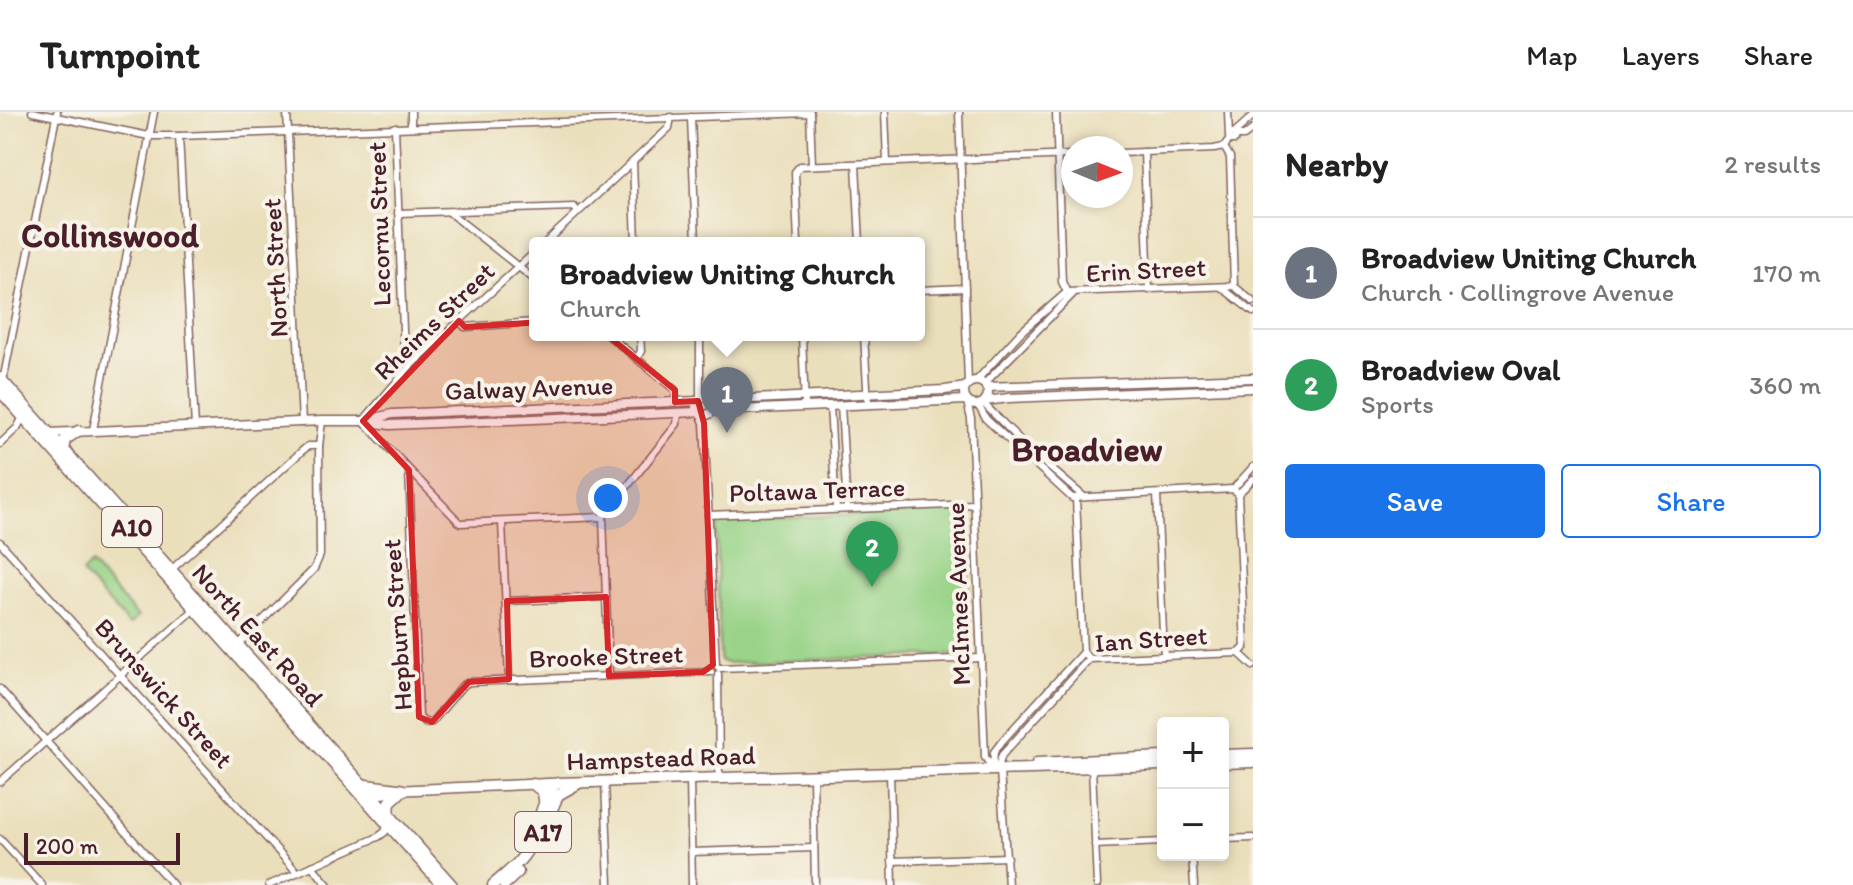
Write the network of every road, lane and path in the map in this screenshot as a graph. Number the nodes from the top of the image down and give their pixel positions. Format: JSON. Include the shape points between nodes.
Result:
{"nodes":[{"id":1,"x":32,"y":112,"type":"edge"},
{"id":2,"x":154,"y":112,"type":"edge"},
{"id":3,"x":287,"y":112,"type":"edge"},
{"id":4,"x":411,"y":112,"type":"edge"},
{"id":5,"x":569,"y":112,"type":"edge"},
{"id":6,"x":810,"y":112,"type":"edge"},
{"id":7,"x":885,"y":112,"type":"edge"},
{"id":8,"x":959,"y":112,"type":"edge"},
{"id":9,"x":1056,"y":112,"type":"edge"},
{"id":10,"x":1228,"y":112,"type":"edge"},
{"id":11,"x":735,"y":113,"type":"edge"},
{"id":12,"x":56,"y":114,"type":"edge"},
{"id":13,"x":653,"y":115,"type":"edge"},
{"id":14,"x":1253,"y":116,"type":"edge"},
{"id":15,"x":671,"y":117,"type":"junction"},
{"id":16,"x":691,"y":117,"type":"junction"},
{"id":17,"x":570,"y":121,"type":"junction"},
{"id":18,"x":395,"y":127,"type":"junction"},
{"id":19,"x":411,"y":127,"type":"junction"},
{"id":20,"x":1253,"y":129,"type":"edge"},
{"id":21,"x":288,"y":130,"type":"junction"},
{"id":22,"x":1233,"y":135,"type":"junction"},
{"id":23,"x":149,"y":136,"type":"junction"},
{"id":24,"x":179,"y":136,"type":"junction"},
{"id":25,"x":1224,"y":147,"type":"junction"},
{"id":26,"x":1133,"y":152,"type":"edge"},
{"id":27,"x":1144,"y":152,"type":"junction"},
{"id":28,"x":1057,"y":155,"type":"junction"},
{"id":29,"x":1061,"y":155,"type":"edge"},
{"id":30,"x":961,"y":160,"type":"junction"},
{"id":31,"x":633,"y":162,"type":"junction"},
{"id":32,"x":887,"y":162,"type":"junction"},
{"id":33,"x":856,"y":164,"type":"junction"},
{"id":34,"x":812,"y":165,"type":"junction"},
{"id":35,"x":449,"y":212,"type":"junction"},
{"id":36,"x":578,"y":212,"type":"junction"},
{"id":37,"x":398,"y":213,"type":"junction"},
{"id":38,"x":551,"y":237,"type":"edge"},
{"id":39,"x":636,"y":237,"type":"edge"},
{"id":40,"x":696,"y":237,"type":"edge"},
{"id":41,"x":798,"y":237,"type":"edge"},
{"id":42,"x":860,"y":237,"type":"edge"},
{"id":43,"x":529,"y":258,"type":"edge"},
{"id":44,"x":519,"y":267,"type":"junction"},
{"id":45,"x":529,"y":275,"type":"edge"},
{"id":46,"x":1234,"y":286,"type":"junction"},
{"id":47,"x":1221,"y":287,"type":"junction"},
{"id":48,"x":965,"y":288,"type":"junction"},
{"id":49,"x":925,"y":290,"type":"edge"},
{"id":50,"x":1149,"y":290,"type":"junction"},
{"id":51,"x":1070,"y":293,"type":"junction"},
{"id":52,"x":1253,"y":302,"type":"edge"},
{"id":53,"x":1253,"y":312,"type":"edge"},
{"id":54,"x":459,"y":321,"type":"junction"},
{"id":55,"x":529,"y":322,"type":"edge"},
{"id":56,"x":616,"y":341,"type":"edge"},
{"id":57,"x":640,"y":341,"type":"edge"},
{"id":58,"x":700,"y":341,"type":"edge"},
{"id":59,"x":802,"y":341,"type":"edge"},
{"id":60,"x":864,"y":341,"type":"edge"},
{"id":61,"x":637,"y":358,"type":"junction"},
{"id":62,"x":411,"y":365,"type":"junction"},
{"id":63,"x":1253,"y":378,"type":"edge"},
{"id":64,"x":975,"y":379,"type":"junction"},
{"id":65,"x":1,"y":384,"type":"edge"},
{"id":66,"x":1253,"y":388,"type":"edge"},
{"id":67,"x":867,"y":393,"type":"junction"},
{"id":68,"x":804,"y":397,"type":"junction"},
{"id":69,"x":676,"y":402,"type":"junction"},
{"id":70,"x":868,"y":404,"type":"junction"},
{"id":71,"x":841,"y":405,"type":"junction"},
{"id":72,"x":830,"y":406,"type":"junction"},
{"id":73,"x":975,"y":406,"type":"junction"},
{"id":74,"x":805,"y":407,"type":"junction"},
{"id":75,"x":704,"y":408,"type":"junction"},
{"id":76,"x":678,"y":413,"type":"junction"},
{"id":77,"x":23,"y":417,"type":"junction"},
{"id":78,"x":322,"y":421,"type":"junction"},
{"id":79,"x":363,"y":421,"type":"junction"},
{"id":80,"x":302,"y":423,"type":"junction"},
{"id":81,"x":195,"y":427,"type":"junction"},
{"id":82,"x":93,"y":430,"type":"junction"},
{"id":83,"x":78,"y":431,"type":"junction"},
{"id":84,"x":44,"y":434,"type":"junction"},
{"id":85,"x":0,"y":444,"type":"edge"},
{"id":86,"x":319,"y":446,"type":"junction"},
{"id":87,"x":63,"y":450,"type":"junction"},
{"id":88,"x":1253,"y":467,"type":"edge"},
{"id":89,"x":409,"y":470,"type":"junction"},
{"id":90,"x":1253,"y":479,"type":"edge"},
{"id":91,"x":1236,"y":492,"type":"junction"},
{"id":92,"x":1157,"y":494,"type":"junction"},
{"id":93,"x":1080,"y":498,"type":"junction"},
{"id":94,"x":974,"y":504,"type":"junction"},
{"id":95,"x":836,"y":509,"type":"junction"},
{"id":96,"x":847,"y":509,"type":"junction"},
{"id":97,"x":708,"y":515,"type":"junction"},
{"id":98,"x":603,"y":517,"type":"junction"},
{"id":99,"x":502,"y":522,"type":"junction"},
{"id":100,"x":0,"y":542,"type":"edge"},
{"id":101,"x":171,"y":570,"type":"junction"},
{"id":102,"x":606,"y":597,"type":"junction"},
{"id":103,"x":507,"y":601,"type":"junction"},
{"id":104,"x":198,"y":606,"type":"junction"},
{"id":105,"x":238,"y":645,"type":"junction"},
{"id":106,"x":1245,"y":647,"type":"junction"},
{"id":107,"x":1083,"y":652,"type":"junction"},
{"id":108,"x":1239,"y":653,"type":"junction"},
{"id":109,"x":1253,"y":654,"type":"edge"},
{"id":110,"x":1164,"y":656,"type":"junction"},
{"id":111,"x":981,"y":658,"type":"junction"},
{"id":112,"x":1089,"y":659,"type":"junction"},
{"id":113,"x":1253,"y":666,"type":"edge"},
{"id":114,"x":714,"y":669,"type":"junction"},
{"id":115,"x":121,"y":675,"type":"junction"},
{"id":116,"x":609,"y":676,"type":"junction"},
{"id":117,"x":509,"y":679,"type":"junction"},
{"id":118,"x":0,"y":689,"type":"edge"},
{"id":119,"x":47,"y":741,"type":"junction"},
{"id":120,"x":1253,"y":754,"type":"edge"},
{"id":121,"x":1229,"y":755,"type":"edge"},
{"id":122,"x":1157,"y":758,"type":"edge"},
{"id":123,"x":1253,"y":762,"type":"edge"},
{"id":124,"x":1229,"y":763,"type":"edge"},
{"id":125,"x":1092,"y":764,"type":"junction"},
{"id":126,"x":1157,"y":765,"type":"edge"},
{"id":127,"x":993,"y":767,"type":"junction"},
{"id":128,"x":890,"y":772,"type":"junction"},
{"id":129,"x":813,"y":775,"type":"junction"},
{"id":130,"x":719,"y":778,"type":"junction"},
{"id":131,"x":690,"y":779,"type":"junction"},
{"id":132,"x":605,"y":781,"type":"junction"},
{"id":133,"x":0,"y":782,"type":"edge"},
{"id":134,"x":581,"y":782,"type":"junction"},
{"id":135,"x":558,"y":783,"type":"junction"},
{"id":136,"x":533,"y":784,"type":"junction"},
{"id":137,"x":360,"y":788,"type":"junction"},
{"id":138,"x":404,"y":790,"type":"junction"},
{"id":139,"x":372,"y":795,"type":"junction"},
{"id":140,"x":544,"y":806,"type":"junction"},
{"id":141,"x":386,"y":825,"type":"junction"},
{"id":142,"x":1253,"y":838,"type":"edge"},
{"id":143,"x":0,"y":839,"type":"edge"},
{"id":144,"x":1229,"y":839,"type":"edge"},
{"id":145,"x":1157,"y":842,"type":"edge"},
{"id":146,"x":1095,"y":845,"type":"junction"},
{"id":147,"x":814,"y":848,"type":"junction"},
{"id":148,"x":692,"y":852,"type":"junction"},
{"id":149,"x":1007,"y":857,"type":"junction"},
{"id":150,"x":892,"y":861,"type":"junction"},
{"id":151,"x":1192,"y":861,"type":"edge"},
{"id":152,"x":312,"y":866,"type":"junction"},
{"id":153,"x":297,"y":872,"type":"junction"},
{"id":154,"x":42,"y":885,"type":"edge"},
{"id":155,"x":173,"y":885,"type":"edge"},
{"id":156,"x":270,"y":885,"type":"edge"},
{"id":157,"x":328,"y":885,"type":"edge"},
{"id":158,"x":442,"y":885,"type":"edge"},
{"id":159,"x":452,"y":885,"type":"edge"},
{"id":160,"x":493,"y":885,"type":"edge"},
{"id":161,"x":504,"y":885,"type":"edge"},
{"id":162,"x":609,"y":885,"type":"edge"},
{"id":163,"x":692,"y":885,"type":"edge"},
{"id":164,"x":815,"y":885,"type":"edge"},
{"id":165,"x":893,"y":885,"type":"edge"},
{"id":166,"x":1008,"y":885,"type":"edge"},
{"id":167,"x":1097,"y":885,"type":"edge"},
{"id":168,"x":1194,"y":885,"type":"edge"}],
"edges":[{"from":1,"to":12,"type":"street"},
{"from":2,"to":23,"type":"street"},
{"from":3,"to":21,"type":"street","name":"North Street"},
{"from":4,"to":19,"type":"street"},
{"from":5,"to":17,"type":"street"},
{"from":6,"to":11,"type":"street"},
{"from":6,"to":34,"type":"street"},
{"from":7,"to":32,"type":"street"},
{"from":8,"to":30,"type":"street"},
{"from":9,"to":28,"type":"street"},
{"from":10,"to":22,"type":"street"},
{"from":11,"to":16,"type":"street"},
{"from":12,"to":23,"type":"street"},
{"from":12,"to":65,"type":"street"},
{"from":13,"to":15,"type":"street"},
{"from":13,"to":17,"type":"street"},
{"from":14,"to":22,"type":"street"},
{"from":15,"to":16,"type":"street"},
{"from":15,"to":31,"type":"street","via":[[669,128]]},
{"from":16,"to":40,"type":"street"},
{"from":17,"to":19,"type":"street","via":[[495,126],[486,120]]},
{"from":18,"to":19,"type":"street"},
{"from":18,"to":21,"type":"street"},
{"from":18,"to":37,"type":"street","name":"Lecornu Street"},
{"from":20,"to":22,"type":"street","via":[[1244,136]]},
{"from":21,"to":24,"type":"street"},
{"from":21,"to":80,"type":"street","name":"North Street"},
{"from":22,"to":25,"type":"street"},
{"from":23,"to":24,"type":"street"},
{"from":23,"to":82,"type":"street"},
{"from":24,"to":81,"type":"street"},
{"from":25,"to":27,"type":"street"},
{"from":25,"to":46,"type":"street","via":[[1230,157]]},
{"from":26,"to":27,"type":"street"},
{"from":27,"to":50,"type":"street"},
{"from":28,"to":29,"type":"street"},
{"from":28,"to":30,"type":"street"},
{"from":28,"to":51,"type":"street","via":[[1062,282]]},
{"from":30,"to":32,"type":"street"},
{"from":30,"to":48,"type":"street"},
{"from":31,"to":36,"type":"street"},
{"from":31,"to":39,"type":"street"},
{"from":32,"to":33,"type":"street"},
{"from":33,"to":34,"type":"street"},
{"from":33,"to":42,"type":"street"},
{"from":34,"to":41,"type":"street","via":[[795,172]]},
{"from":35,"to":36,"type":"street","via":[[574,207]]},
{"from":35,"to":37,"type":"street"},
{"from":35,"to":44,"type":"street"},
{"from":36,"to":38,"type":"street"},
{"from":37,"to":62,"type":"street","name":"Lecornu Street","via":[[404,355]]},
{"from":43,"to":44,"type":"street","name":"Rheims Street"},
{"from":44,"to":45,"type":"street"},
{"from":44,"to":54,"type":"street","name":"Rheims Street"},
{"from":46,"to":47,"type":"street","name":"Erin Street"},
{"from":46,"to":52,"type":"street","name":"Erin Street"},
{"from":47,"to":50,"type":"street","name":"Erin Street"},
{"from":47,"to":53,"type":"street","name":"Erin Street"},
{"from":48,"to":49,"type":"street"},
{"from":48,"to":64,"type":"street"},
{"from":50,"to":51,"type":"street","name":"Erin Street"},
{"from":51,"to":64,"type":"street","name":"Erin Street"},
{"from":54,"to":55,"type":"street","via":[[465,327]]},
{"from":54,"to":62,"type":"street","name":"Rheims Street"},
{"from":56,"to":61,"type":"street"},
{"from":57,"to":61,"type":"street"},
{"from":58,"to":75,"type":"street"},
{"from":59,"to":68,"type":"street"},
{"from":60,"to":67,"type":"street"},
{"from":61,"to":69,"type":"street","via":[[675,390]]},
{"from":62,"to":79,"type":"street","name":"Rheims Street"},
{"from":63,"to":64,"type":"street","name":"Galway Avenue"},
{"from":64,"to":67,"type":"street","name":"Galway Avenue","via":[[945,390]]},
{"from":64,"to":73,"type":"street","via":[[964,393]]},
{"from":64,"to":73,"type":"street","via":[[988,394]]},
{"from":65,"to":77,"type":"highway","name":"North East Road","number":"A10"},
{"from":65,"to":84,"type":"highway","name":"North East Road","number":"A10"},
{"from":66,"to":73,"type":"street","name":"Galway Avenue"},
{"from":67,"to":68,"type":"street","name":"Galway Avenue"},
{"from":67,"to":70,"type":"street"},
{"from":68,"to":74,"type":"street"},
{"from":68,"to":75,"type":"street","name":"Galway Avenue"},
{"from":69,"to":75,"type":"street","name":"Galway Avenue"},
{"from":69,"to":79,"type":"street","name":"Galway Avenue","via":[[392,414]]},
{"from":70,"to":71,"type":"street","name":"Galway Avenue"},
{"from":70,"to":73,"type":"street","name":"Galway Avenue"},
{"from":71,"to":72,"type":"street","name":"Galway Avenue"},
{"from":71,"to":96,"type":"street"},
{"from":72,"to":74,"type":"street","name":"Galway Avenue"},
{"from":72,"to":95,"type":"street"},
{"from":73,"to":93,"type":"street"},
{"from":73,"to":93,"type":"street","via":[[1060,488]]},
{"from":73,"to":94,"type":"street","name":"McInnes Avenue"},
{"from":74,"to":75,"type":"street","name":"Galway Avenue"},
{"from":75,"to":76,"type":"street","name":"Galway Avenue"},
{"from":75,"to":97,"type":"street"},
{"from":76,"to":79,"type":"street","name":"Galway Avenue","via":[[390,425]]},
{"from":76,"to":98,"type":"street","via":[[677,424]]},
{"from":77,"to":84,"type":"highway","name":"North East Road","number":"A10"},
{"from":77,"to":85,"type":"street"},
{"from":78,"to":79,"type":"street","name":"Galway Avenue"},
{"from":78,"to":80,"type":"street","name":"Galway Avenue"},
{"from":78,"to":86,"type":"street"},
{"from":79,"to":89,"type":"street"},
{"from":80,"to":81,"type":"street","name":"Galway Avenue"},
{"from":81,"to":82,"type":"street","name":"Galway Avenue"},
{"from":82,"to":83,"type":"street","name":"Galway Avenue"},
{"from":83,"to":84,"type":"street","name":"Galway Avenue"},
{"from":83,"to":87,"type":"highway","via":[[65,440]]},
{"from":84,"to":87,"type":"highway","name":"North East Road","number":"A10"},
{"from":84,"to":104,"type":"highway","name":"North East Road","number":"A10"},
{"from":86,"to":101,"type":"street","via":[[302,451]]},
{"from":86,"to":105,"type":"street","via":[[320,555],[314,569]]},
{"from":87,"to":101,"type":"highway","name":"North East Road","number":"A10"},
{"from":88,"to":91,"type":"street"},
{"from":89,"to":99,"type":"street","via":[[460,523]]},
{"from":89,"to":117,"type":"street","name":"Hepburn Street","via":[[419,717],[432,722],[469,682]]},
{"from":90,"to":91,"type":"street"},
{"from":91,"to":92,"type":"street"},
{"from":91,"to":106,"type":"street"},
{"from":92,"to":93,"type":"street"},
{"from":92,"to":110,"type":"street"},
{"from":93,"to":107,"type":"street"},
{"from":94,"to":96,"type":"street","name":"Poltawa Terrace"},
{"from":94,"to":111,"type":"street","name":"McInnes Avenue"},
{"from":95,"to":96,"type":"street","name":"Poltawa Terrace"},
{"from":95,"to":97,"type":"street","name":"Poltawa Terrace"},
{"from":97,"to":114,"type":"street"},
{"from":98,"to":99,"type":"street"},
{"from":98,"to":102,"type":"street"},
{"from":99,"to":103,"type":"street"},
{"from":100,"to":115,"type":"street","name":"Brunswick Street"},
{"from":101,"to":104,"type":"highway","name":"North East Road","number":"A10"},
{"from":102,"to":103,"type":"street"},
{"from":102,"to":116,"type":"street"},
{"from":103,"to":117,"type":"street"},
{"from":104,"to":105,"type":"highway","name":"North East Road","number":"A10"},
{"from":104,"to":115,"type":"street"},
{"from":104,"to":137,"type":"highway","name":"North East Road","number":"A10"},
{"from":105,"to":137,"type":"highway","name":"North East Road","number":"A10"},
{"from":106,"to":108,"type":"street"},
{"from":106,"to":109,"type":"street","name":"Ian Street"},
{"from":107,"to":112,"type":"street"},
{"from":107,"to":127,"type":"street","name":"Ian Street","via":[[1003,740],[994,752]]},
{"from":108,"to":110,"type":"street","name":"Ian Street"},
{"from":108,"to":113,"type":"street","name":"Ian Street"},
{"from":110,"to":112,"type":"street","name":"Ian Street"},
{"from":111,"to":114,"type":"street","name":"Brooke Street"},
{"from":111,"to":127,"type":"street","name":"McInnes Avenue","via":[[985,757]]},
{"from":112,"to":127,"type":"street","name":"Ian Street"},
{"from":114,"to":116,"type":"street","name":"Brooke Street"},
{"from":114,"to":130,"type":"street"},
{"from":115,"to":119,"type":"street"},
{"from":115,"to":153,"type":"street","name":"Brunswick Street"},
{"from":116,"to":117,"type":"street","name":"Brooke Street"},
{"from":118,"to":119,"type":"street"},
{"from":119,"to":133,"type":"street"},
{"from":119,"to":155,"type":"street"},
{"from":120,"to":121,"type":"highway"},
{"from":122,"to":125,"type":"highway","name":"Hampstead Road","number":"A17"},
{"from":123,"to":124,"type":"highway"},
{"from":125,"to":126,"type":"highway","name":"Hampstead Road","number":"A17"},
{"from":125,"to":127,"type":"highway","name":"Hampstead Road","number":"A17"},
{"from":125,"to":146,"type":"street"},
{"from":127,"to":128,"type":"highway","name":"Hampstead Road","number":"A17"},
{"from":127,"to":149,"type":"street","name":"McInnes Avenue"},
{"from":128,"to":129,"type":"highway","name":"Hampstead Road","number":"A17"},
{"from":128,"to":150,"type":"street"},
{"from":129,"to":130,"type":"highway","name":"Hampstead Road","number":"A17"},
{"from":129,"to":147,"type":"street"},
{"from":130,"to":131,"type":"highway","name":"Hampstead Road","number":"A17"},
{"from":131,"to":132,"type":"highway","name":"Hampstead Road","number":"A17"},
{"from":131,"to":148,"type":"street"},
{"from":132,"to":134,"type":"highway","name":"Hampstead Road","number":"A17"},
{"from":132,"to":162,"type":"street"},
{"from":134,"to":135,"type":"highway","name":"Hampstead Road","number":"A17"},
{"from":134,"to":161,"type":"highway","number":"A17","via":[[558,795],[534,852]]},
{"from":135,"to":136,"type":"main road","name":"Hampstead Road"},
{"from":135,"to":140,"type":"highway","number":"A17"},
{"from":136,"to":138,"type":"main road","name":"Hampstead Road"},
{"from":136,"to":140,"type":"highway","via":[[543,792]]},
{"from":137,"to":138,"type":"main road","name":"Hampstead Road"},
{"from":137,"to":139,"type":"highway"},
{"from":137,"to":141,"type":"highway","name":"North East Road","number":"A10"},
{"from":138,"to":139,"type":"main road","name":"Hampstead Road"},
{"from":138,"to":141,"type":"highway","via":[[390,802]]},
{"from":139,"to":141,"type":"highway","name":"North East Road","number":"A10"},
{"from":140,"to":160,"type":"highway","number":"A17","via":[[524,857]]},
{"from":141,"to":152,"type":"street"},
{"from":141,"to":158,"type":"highway","name":"North East Road","number":"A10"},
{"from":141,"to":159,"type":"highway","name":"North East Road","number":"A10"},
{"from":142,"to":144,"type":"street"},
{"from":143,"to":154,"type":"street"},
{"from":145,"to":146,"type":"street"},
{"from":146,"to":167,"type":"street"},
{"from":147,"to":148,"type":"street"},
{"from":147,"to":164,"type":"street"},
{"from":148,"to":163,"type":"street"},
{"from":149,"to":150,"type":"street"},
{"from":149,"to":166,"type":"street","name":"McInnes Avenue"},
{"from":150,"to":165,"type":"street"},
{"from":151,"to":168,"type":"street"},
{"from":152,"to":153,"type":"street"},
{"from":152,"to":157,"type":"street"},
{"from":153,"to":156,"type":"street"}]}
